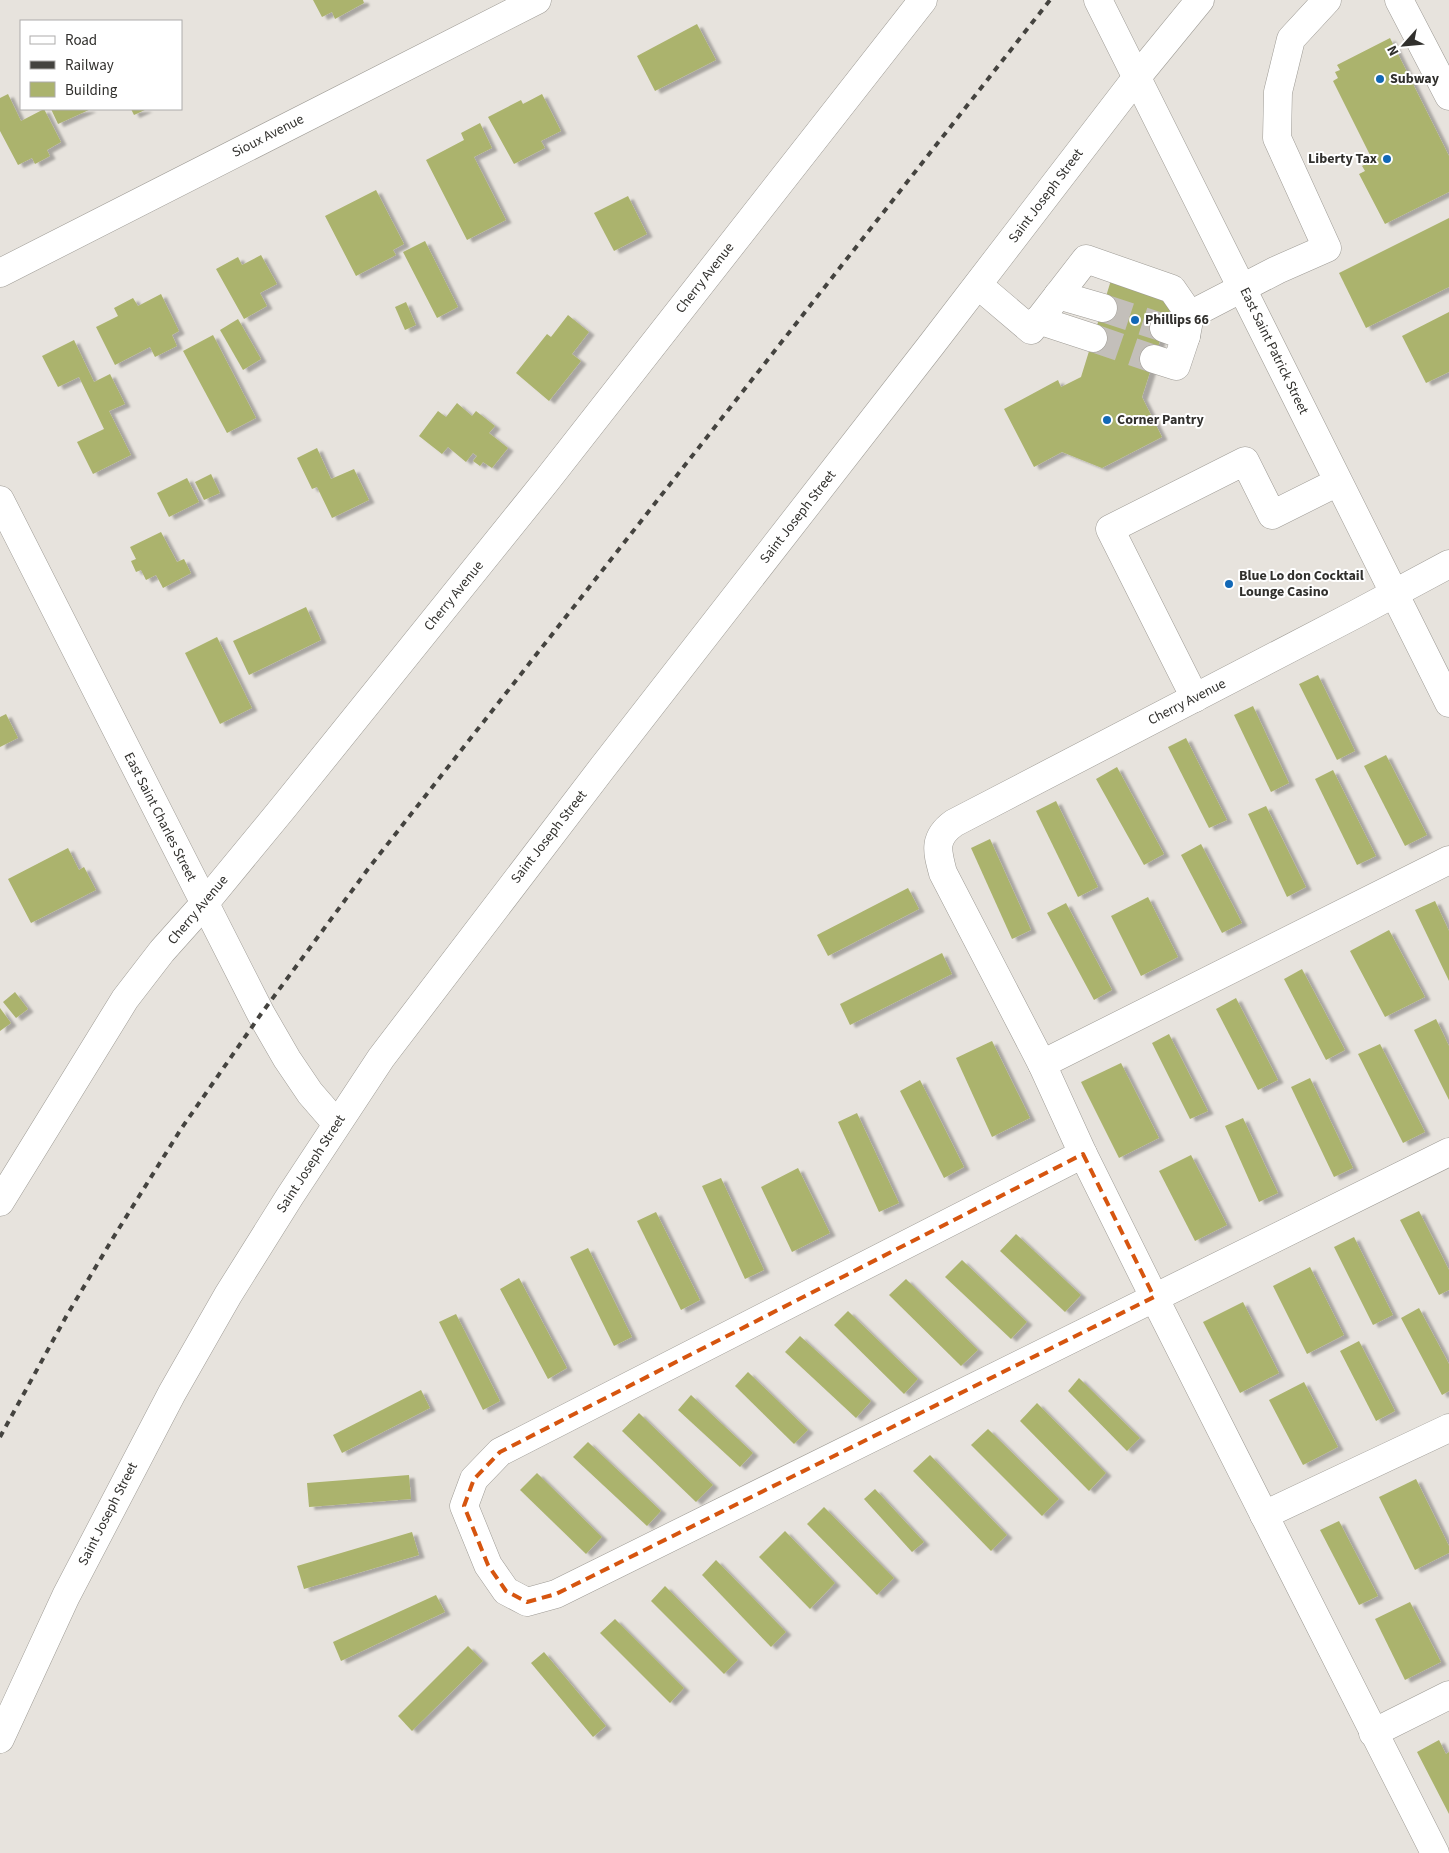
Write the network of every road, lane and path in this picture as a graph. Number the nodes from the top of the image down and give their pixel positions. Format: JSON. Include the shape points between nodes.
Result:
{"nodes":[{"id":1,"x":537,"y":0,"type":"edge"},
{"id":2,"x":923,"y":0,"type":"edge"},
{"id":3,"x":1098,"y":0,"type":"edge"},
{"id":4,"x":1200,"y":0,"type":"edge"},
{"id":5,"x":1327,"y":0,"type":"edge"},
{"id":6,"x":1399,"y":0,"type":"edge"},
{"id":7,"x":1138,"y":77,"type":"junction"},
{"id":8,"x":1449,"y":96,"type":"edge"},
{"id":9,"x":0,"y":273,"type":"edge"},
{"id":10,"x":978,"y":285,"type":"junction"},
{"id":11,"x":1242,"y":288,"type":"junction"},
{"id":12,"x":1058,"y":294,"type":"junction"},
{"id":13,"x":1103,"y":308,"type":"tunnel mouth"},
{"id":14,"x":1038,"y":320,"type":"junction"},
{"id":15,"x":1180,"y":326,"type":"junction"},
{"id":16,"x":1093,"y":338,"type":"tunnel mouth"},
{"id":17,"x":1154,"y":359,"type":"tunnel mouth"},
{"id":18,"x":1338,"y":482,"type":"junction"},
{"id":19,"x":0,"y":500,"type":"edge"},
{"id":20,"x":1449,"y":564,"type":"edge"},
{"id":21,"x":1394,"y":592,"type":"junction"},
{"id":22,"x":1195,"y":698,"type":"junction"},
{"id":23,"x":1449,"y":703,"type":"edge"},
{"id":24,"x":1449,"y":860,"type":"edge"},
{"id":25,"x":204,"y":904,"type":"junction"},
{"id":26,"x":1042,"y":1064,"type":"junction"},
{"id":27,"x":336,"y":1123,"type":"junction"},
{"id":28,"x":1449,"y":1152,"type":"edge"},
{"id":29,"x":1083,"y":1154,"type":"junction"},
{"id":30,"x":0,"y":1202,"type":"edge"},
{"id":31,"x":1154,"y":1296,"type":"junction"},
{"id":32,"x":1449,"y":1428,"type":"edge"},
{"id":33,"x":1264,"y":1515,"type":"junction"},
{"id":34,"x":1449,"y":1695,"type":"edge"},
{"id":35,"x":1373,"y":1733,"type":"junction"},
{"id":36,"x":0,"y":1739,"type":"edge"},
{"id":37,"x":1435,"y":1853,"type":"edge"}],
"edges":[{"from":1,"to":9,"type":"street","name":"Sioux Avenue"},
{"from":2,"to":25,"type":"street","name":"Cherry Avenue","via":[[547,480]]},
{"from":3,"to":7,"type":"street","name":"East Saint Patrick Street"},
{"from":4,"to":7,"type":"street","name":"Saint Joseph Street"},
{"from":5,"to":11,"type":"street","via":[[1291,40],[1278,92],[1277,138],[1327,248]]},
{"from":6,"to":8,"type":"street"},
{"from":7,"to":10,"type":"street","name":"Saint Joseph Street"},
{"from":7,"to":11,"type":"street","name":"East Saint Patrick Street"},
{"from":10,"to":14,"type":"street","via":[[1031,330]]},
{"from":10,"to":27,"type":"street","name":"Saint Joseph Street","via":[[419,1006]]},
{"from":11,"to":15,"type":"street"},
{"from":11,"to":18,"type":"street","name":"East Saint Patrick Street"},
{"from":12,"to":13,"type":"street"},
{"from":12,"to":14,"type":"street"},
{"from":12,"to":15,"type":"street","via":[[1086,259],[1172,289]]},
{"from":14,"to":16,"type":"street"},
{"from":15,"to":17,"type":"street","via":[[1176,366]]},
{"from":18,"to":21,"type":"street","name":"East Saint Patrick Street"},
{"from":18,"to":22,"type":"street","via":[[1272,515],[1246,461],[1110,529]]},
{"from":19,"to":25,"type":"street","name":"East Saint Charles Street"},
{"from":20,"to":21,"type":"street","name":"Cherry Avenue"},
{"from":21,"to":22,"type":"street","name":"Cherry Avenue"},
{"from":21,"to":23,"type":"street","name":"East Saint Patrick Street"},
{"from":22,"to":26,"type":"street","name":"Cherry Avenue","via":[[943,831],[937,851],[943,873]]},
{"from":24,"to":26,"type":"street"},
{"from":25,"to":27,"type":"street","name":"East Saint Charles Street","via":[[287,1059]]},
{"from":25,"to":30,"type":"street","name":"Cherry Avenue","via":[[125,999]]},
{"from":26,"to":29,"type":"street"},
{"from":27,"to":36,"type":"street","name":"Saint Joseph Street","via":[[228,1295],[172,1393],[66,1596]]},
{"from":28,"to":31,"type":"street"},
{"from":29,"to":31,"type":"street"},
{"from":29,"to":31,"type":"street","via":[[500,1452],[474,1480],[464,1506],[488,1566],[506,1591],[527,1602],[556,1594]]},
{"from":31,"to":33,"type":"street"},
{"from":32,"to":33,"type":"street"},
{"from":33,"to":35,"type":"street"},
{"from":34,"to":35,"type":"street"},
{"from":35,"to":37,"type":"street"}]}
